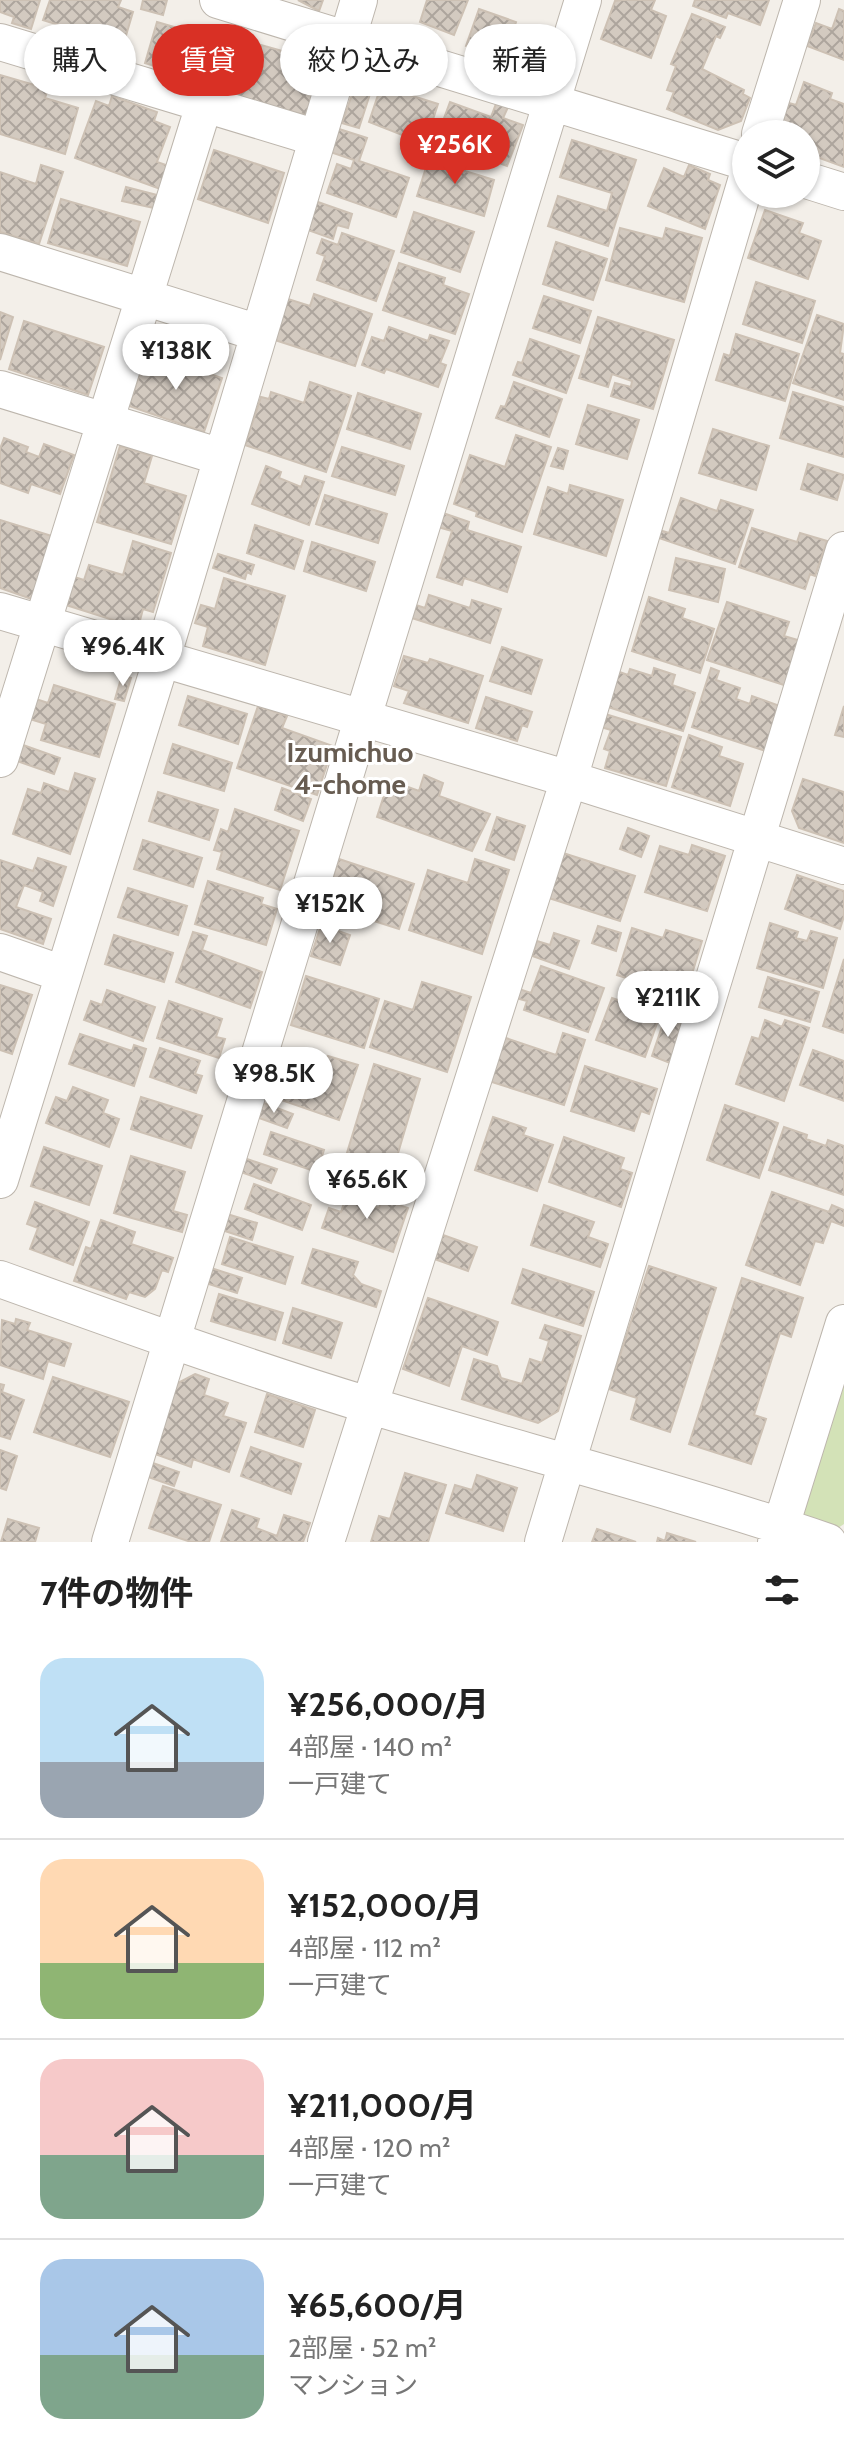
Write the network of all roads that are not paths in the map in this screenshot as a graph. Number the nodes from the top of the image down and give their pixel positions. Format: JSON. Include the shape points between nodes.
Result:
{"nodes":[{"id":1,"x":218,"y":0,"type":"edge"},
{"id":2,"x":359,"y":0,"type":"edge"},
{"id":3,"x":583,"y":0,"type":"edge"},
{"id":4,"x":802,"y":0,"type":"edge"},
{"id":5,"x":299,"y":24,"type":"edge"},
{"id":6,"x":351,"y":24,"type":"edge"},
{"id":7,"x":0,"y":42,"type":"edge"},
{"id":8,"x":448,"y":69,"type":"edge"},
{"id":9,"x":329,"y":96,"type":"edge"},
{"id":10,"x":552,"y":100,"type":"junction"},
{"id":11,"x":204,"y":105,"type":"junction"},
{"id":12,"x":764,"y":120,"type":"edge"},
{"id":13,"x":317,"y":138,"type":"junction"},
{"id":14,"x":732,"y":158,"type":"edge"},
{"id":15,"x":820,"y":184,"type":"edge"},
{"id":16,"x":844,"y":192,"type":"edge"},
{"id":17,"x":738,"y":208,"type":"edge"},
{"id":18,"x":0,"y":252,"type":"edge"},
{"id":19,"x":147,"y":296,"type":"junction"},
{"id":20,"x":259,"y":333,"type":"junction"},
{"id":21,"x":0,"y":389,"type":"edge"},
{"id":22,"x":106,"y":423,"type":"junction"},
{"id":23,"x":221,"y":457,"type":"junction"},
{"id":24,"x":844,"y":550,"type":"edge"},
{"id":25,"x":0,"y":611,"type":"edge"},
{"id":26,"x":44,"y":624,"type":"junction"},
{"id":27,"x":162,"y":658,"type":"junction"},
{"id":28,"x":361,"y":720,"type":"junction"},
{"id":29,"x":0,"y":759,"type":"edge"},
{"id":30,"x":569,"y":779,"type":"junction"},
{"id":31,"x":755,"y":838,"type":"junction"},
{"id":32,"x":844,"y":866,"type":"edge"},
{"id":33,"x":0,"y":952,"type":"edge"},
{"id":34,"x":63,"y":974,"type":"junction"},
{"id":35,"x":0,"y":1180,"type":"edge"},
{"id":36,"x":0,"y":1279,"type":"edge"},
{"id":37,"x":844,"y":1323,"type":"edge"},
{"id":38,"x":171,"y":1341,"type":"junction"},
{"id":39,"x":369,"y":1405,"type":"junction"},
{"id":40,"x":567,"y":1460,"type":"junction"},
{"id":41,"x":778,"y":1534,"type":"edge"},
{"id":42,"x":110,"y":1542,"type":"edge"},
{"id":43,"x":326,"y":1542,"type":"edge"},
{"id":44,"x":543,"y":1542,"type":"edge"},
{"id":45,"x":828,"y":1542,"type":"edge"}],
"edges":[{"from":1,"to":5,"type":"street"},
{"from":2,"to":6,"type":"street"},
{"from":3,"to":10,"type":"street"},
{"from":4,"to":12,"type":"street"},
{"from":7,"to":11,"type":"street"},
{"from":8,"to":10,"type":"street"},
{"from":9,"to":13,"type":"street"},
{"from":10,"to":14,"type":"street"},
{"from":10,"to":28,"type":"street"},
{"from":11,"to":13,"type":"street"},
{"from":11,"to":19,"type":"street"},
{"from":13,"to":20,"type":"street"},
{"from":15,"to":16,"type":"street"},
{"from":17,"to":30,"type":"street"},
{"from":18,"to":19,"type":"street"},
{"from":19,"to":20,"type":"street"},
{"from":19,"to":22,"type":"street"},
{"from":20,"to":23,"type":"street"},
{"from":21,"to":22,"type":"street"},
{"from":22,"to":23,"type":"street"},
{"from":22,"to":26,"type":"street"},
{"from":23,"to":27,"type":"street"},
{"from":24,"to":31,"type":"street"},
{"from":25,"to":26,"type":"street"},
{"from":26,"to":27,"type":"street"},
{"from":26,"to":29,"type":"street"},
{"from":27,"to":28,"type":"street"},
{"from":27,"to":34,"type":"street"},
{"from":28,"to":30,"type":"street"},
{"from":28,"to":38,"type":"street"},
{"from":30,"to":31,"type":"street"},
{"from":30,"to":39,"type":"street"},
{"from":31,"to":32,"type":"street"},
{"from":31,"to":40,"type":"street"},
{"from":33,"to":34,"type":"street"},
{"from":34,"to":35,"type":"street"},
{"from":36,"to":38,"type":"street"},
{"from":37,"to":41,"type":"street"},
{"from":38,"to":39,"type":"street"},
{"from":38,"to":42,"type":"street"},
{"from":39,"to":40,"type":"street"},
{"from":39,"to":43,"type":"street"},
{"from":40,"to":41,"type":"street"},
{"from":40,"to":44,"type":"street"},
{"from":41,"to":45,"type":"street"}]}
